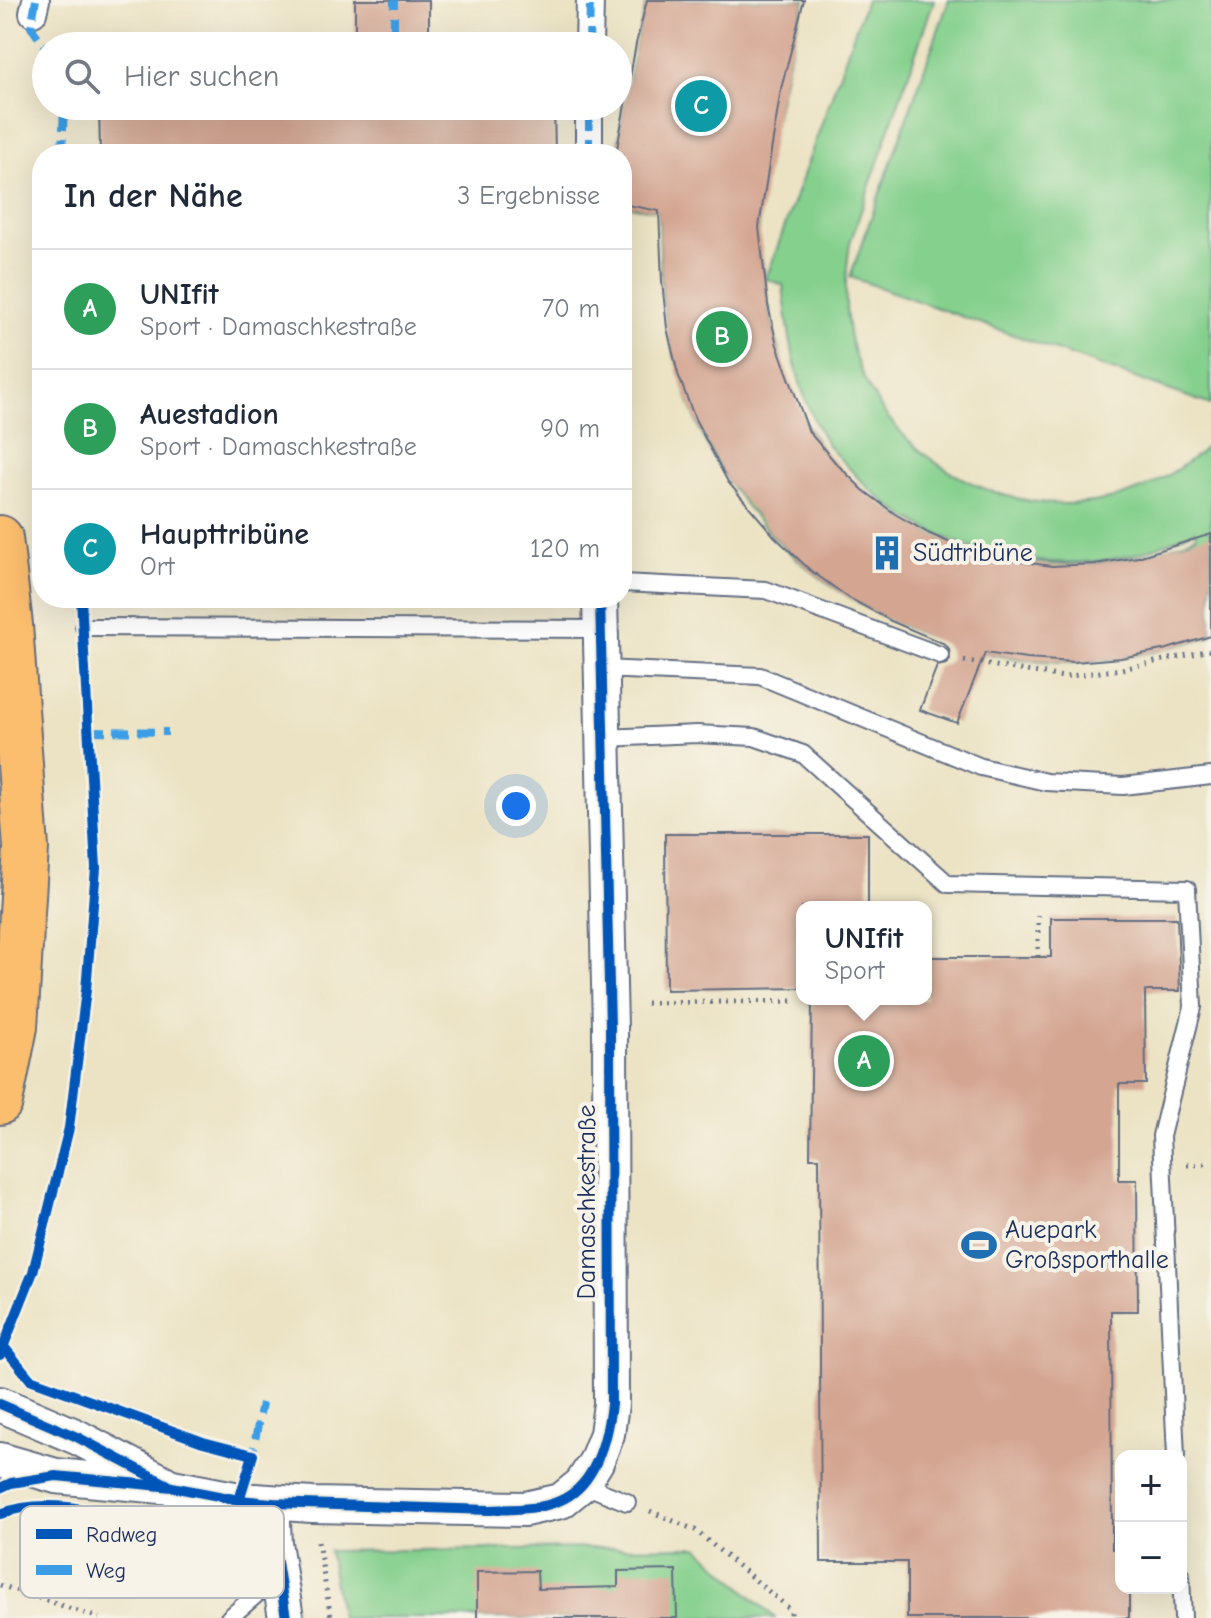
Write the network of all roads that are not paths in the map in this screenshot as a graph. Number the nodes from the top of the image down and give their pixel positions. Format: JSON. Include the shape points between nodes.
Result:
{"nodes":[{"id":1,"x":590,"y":0,"type":"edge"},
{"id":2,"x":589,"y":32,"type":"edge"},
{"id":3,"x":589,"y":120,"type":"edge"},
{"id":4,"x":589,"y":144,"type":"edge"},
{"id":5,"x":0,"y":538,"type":"edge"},
{"id":6,"x":632,"y":583,"type":"edge"},
{"id":7,"x":601,"y":614,"type":"edge"},
{"id":8,"x":84,"y":627,"type":"dead end"},
{"id":9,"x":940,"y":655,"type":"road end"},
{"id":10,"x":602,"y":669,"type":"junction"},
{"id":11,"x":604,"y":738,"type":"junction"},
{"id":12,"x":1211,"y":776,"type":"edge"},
{"id":13,"x":0,"y":1102,"type":"edge"},
{"id":14,"x":0,"y":1404,"type":"edge"},
{"id":15,"x":1176,"y":1450,"type":"edge"},
{"id":16,"x":0,"y":1460,"type":"edge"},
{"id":17,"x":56,"y":1476,"type":"junction"},
{"id":18,"x":582,"y":1484,"type":"junction"},
{"id":19,"x":172,"y":1487,"type":"junction"},
{"id":20,"x":0,"y":1488,"type":"edge"},
{"id":21,"x":627,"y":1502,"type":"road end"},
{"id":22,"x":272,"y":1503,"type":"junction"},
{"id":23,"x":272,"y":1506,"type":"edge"},
{"id":24,"x":1182,"y":1594,"type":"edge"},
{"id":25,"x":252,"y":1598,"type":"edge"},
{"id":26,"x":283,"y":1598,"type":"edge"},
{"id":27,"x":229,"y":1618,"type":"edge"},
{"id":28,"x":286,"y":1618,"type":"edge"},
{"id":29,"x":1183,"y":1618,"type":"edge"}],
"edges":[{"from":1,"to":2,"type":"street"},
{"from":3,"to":4,"type":"street"},
{"from":5,"to":13,"type":"main road","via":[[26,848],[15,1027]]},
{"from":6,"to":9,"type":"lane","via":[[766,590]]},
{"from":7,"to":8,"type":"lane"},
{"from":7,"to":10,"type":"street","name":"Damaschkestraße"},
{"from":10,"to":11,"type":"street","name":"Damaschkestraße"},
{"from":10,"to":12,"type":"lane","via":[[760,676],[981,767],[1046,782],[1123,786]]},
{"from":11,"to":15,"type":"lane","via":[[754,737],[803,754],[948,884],[1187,889],[1193,1007],[1161,1136]]},
{"from":11,"to":18,"type":"street","name":"Damaschkestraße","via":[[611,1404],[607,1434]]},
{"from":14,"to":19,"type":"street"},
{"from":16,"to":17,"type":"street"},
{"from":17,"to":19,"type":"street"},
{"from":17,"to":20,"type":"street"},
{"from":18,"to":21,"type":"lane"},
{"from":18,"to":22,"type":"street","via":[[561,1501],[525,1509]]},
{"from":19,"to":22,"type":"street"},
{"from":22,"to":23,"type":"street"},
{"from":24,"to":29,"type":"lane"},
{"from":25,"to":27,"type":"lane"},
{"from":26,"to":28,"type":"street"}]}
